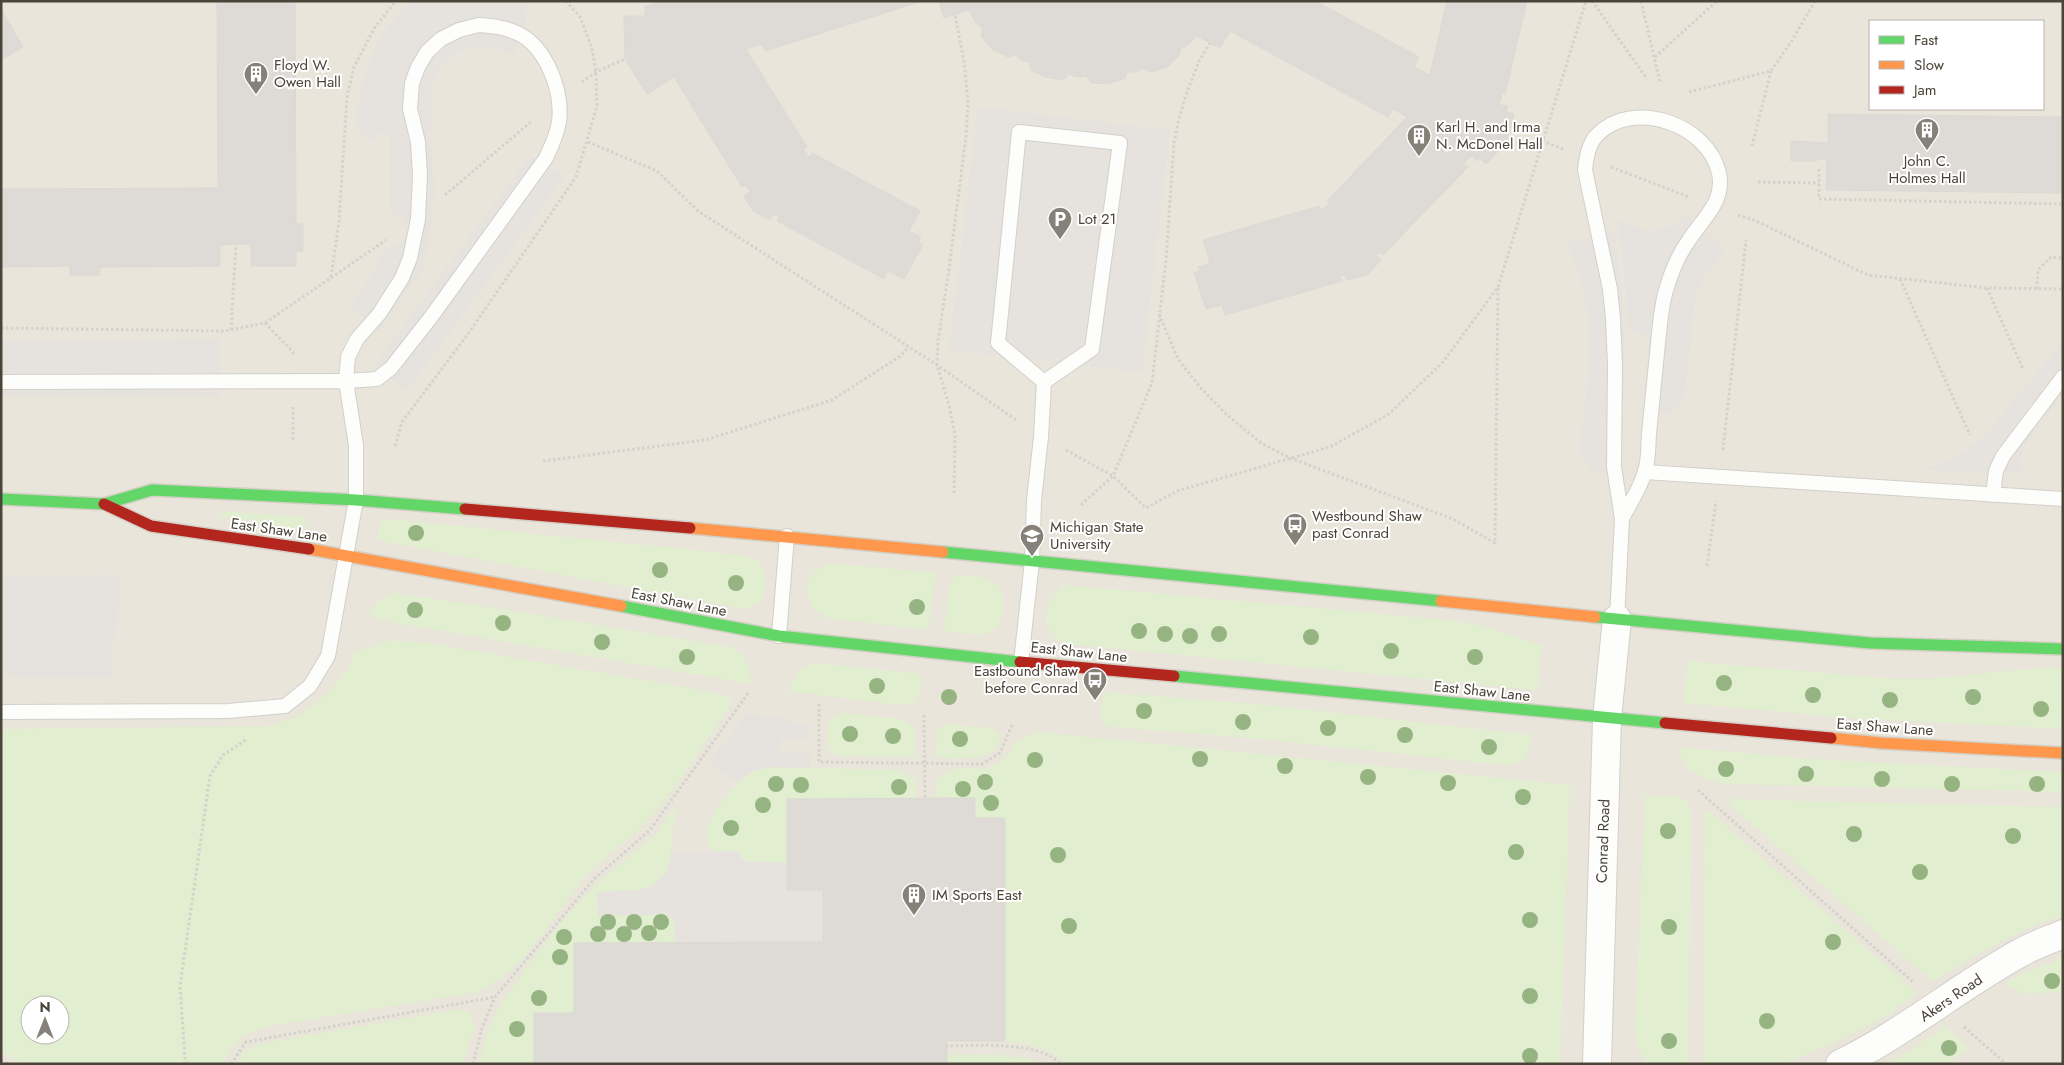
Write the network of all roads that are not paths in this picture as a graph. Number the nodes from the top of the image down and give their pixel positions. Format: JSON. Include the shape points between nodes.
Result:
{"nodes":[{"id":1,"x":2063,"y":377,"type":"edge"},
{"id":2,"x":346,"y":381,"type":"junction"},
{"id":3,"x":1,"y":382,"type":"edge"},
{"id":4,"x":1044,"y":382,"type":"junction"},
{"id":5,"x":1645,"y":472,"type":"junction"},
{"id":6,"x":1993,"y":495,"type":"junction"},
{"id":7,"x":2063,"y":499,"type":"edge"},
{"id":8,"x":1,"y":500,"type":"edge"},
{"id":9,"x":356,"y":500,"type":"junction"},
{"id":10,"x":104,"y":504,"type":"junction"},
{"id":11,"x":1622,"y":519,"type":"junction"},
{"id":12,"x":787,"y":536,"type":"junction"},
{"id":13,"x":347,"y":555,"type":"junction"},
{"id":14,"x":1032,"y":561,"type":"junction"},
{"id":15,"x":1617,"y":619,"type":"junction"},
{"id":16,"x":779,"y":636,"type":"junction"},
{"id":17,"x":2063,"y":649,"type":"edge"},
{"id":18,"x":1021,"y":662,"type":"junction"},
{"id":19,"x":1,"y":712,"type":"edge"},
{"id":20,"x":1606,"y":718,"type":"junction"},
{"id":21,"x":2063,"y":753,"type":"edge"},
{"id":22,"x":2063,"y":934,"type":"edge"},
{"id":23,"x":1597,"y":1064,"type":"edge"},
{"id":24,"x":1840,"y":1064,"type":"edge"}],
"edges":[{"from":1,"to":6,"type":"lane","via":[[2004,456],[1996,471]]},
{"from":2,"to":2,"type":"lane","via":[[377,379],[391,368],[546,158],[559,122],[559,98],[551,73],[532,42],[517,33],[498,26],[458,30],[441,39],[418,66],[412,83],[410,109],[418,142],[420,175],[418,219],[410,258],[402,278],[379,314],[357,339],[348,357]]},
{"from":2,"to":3,"type":"lane"},
{"from":2,"to":9,"type":"lane","via":[[356,445]]},
{"from":4,"to":4,"type":"lane","via":[[1092,349],[1120,143],[1019,132],[998,343]]},
{"from":4,"to":14,"type":"lane"},
{"from":5,"to":6,"type":"lane"},
{"from":5,"to":11,"type":"lane"},
{"from":5,"to":11,"type":"lane","via":[[1666,290],[1681,252],[1714,206],[1719,175],[1714,158],[1684,128],[1665,120],[1636,118],[1611,124],[1596,136],[1586,158],[1585,170],[1613,319],[1614,467]]},
{"from":6,"to":7,"type":"lane"},
{"from":8,"to":10,"type":"street","name":"East Shaw Lane"},
{"from":9,"to":10,"type":"street","name":"East Shaw Lane","via":[[152,490]]},
{"from":9,"to":12,"type":"street","name":"East Shaw Lane"},
{"from":9,"to":13,"type":"lane"},
{"from":10,"to":13,"type":"street","name":"East Shaw Lane","via":[[151,526]]},
{"from":11,"to":15,"type":"lane"},
{"from":12,"to":14,"type":"street","name":"East Shaw Lane"},
{"from":12,"to":16,"type":"lane"},
{"from":13,"to":16,"type":"street","name":"East Shaw Lane"},
{"from":13,"to":19,"type":"lane","via":[[328,656],[310,686],[285,706],[228,711]]},
{"from":14,"to":15,"type":"street","name":"East Shaw Lane"},
{"from":14,"to":18,"type":"lane"},
{"from":15,"to":17,"type":"street","name":"East Shaw Lane","via":[[1870,643]]},
{"from":15,"to":20,"type":"street","name":"Conrad Road"},
{"from":16,"to":18,"type":"street","name":"East Shaw Lane"},
{"from":18,"to":20,"type":"street","name":"East Shaw Lane"},
{"from":20,"to":21,"type":"street","name":"East Shaw Lane","via":[[1881,743]]},
{"from":20,"to":23,"type":"street","name":"Conrad Road"},
{"from":22,"to":24,"type":"street","name":"Akers Road","via":[[2022,952],[1871,1049]]}]}
